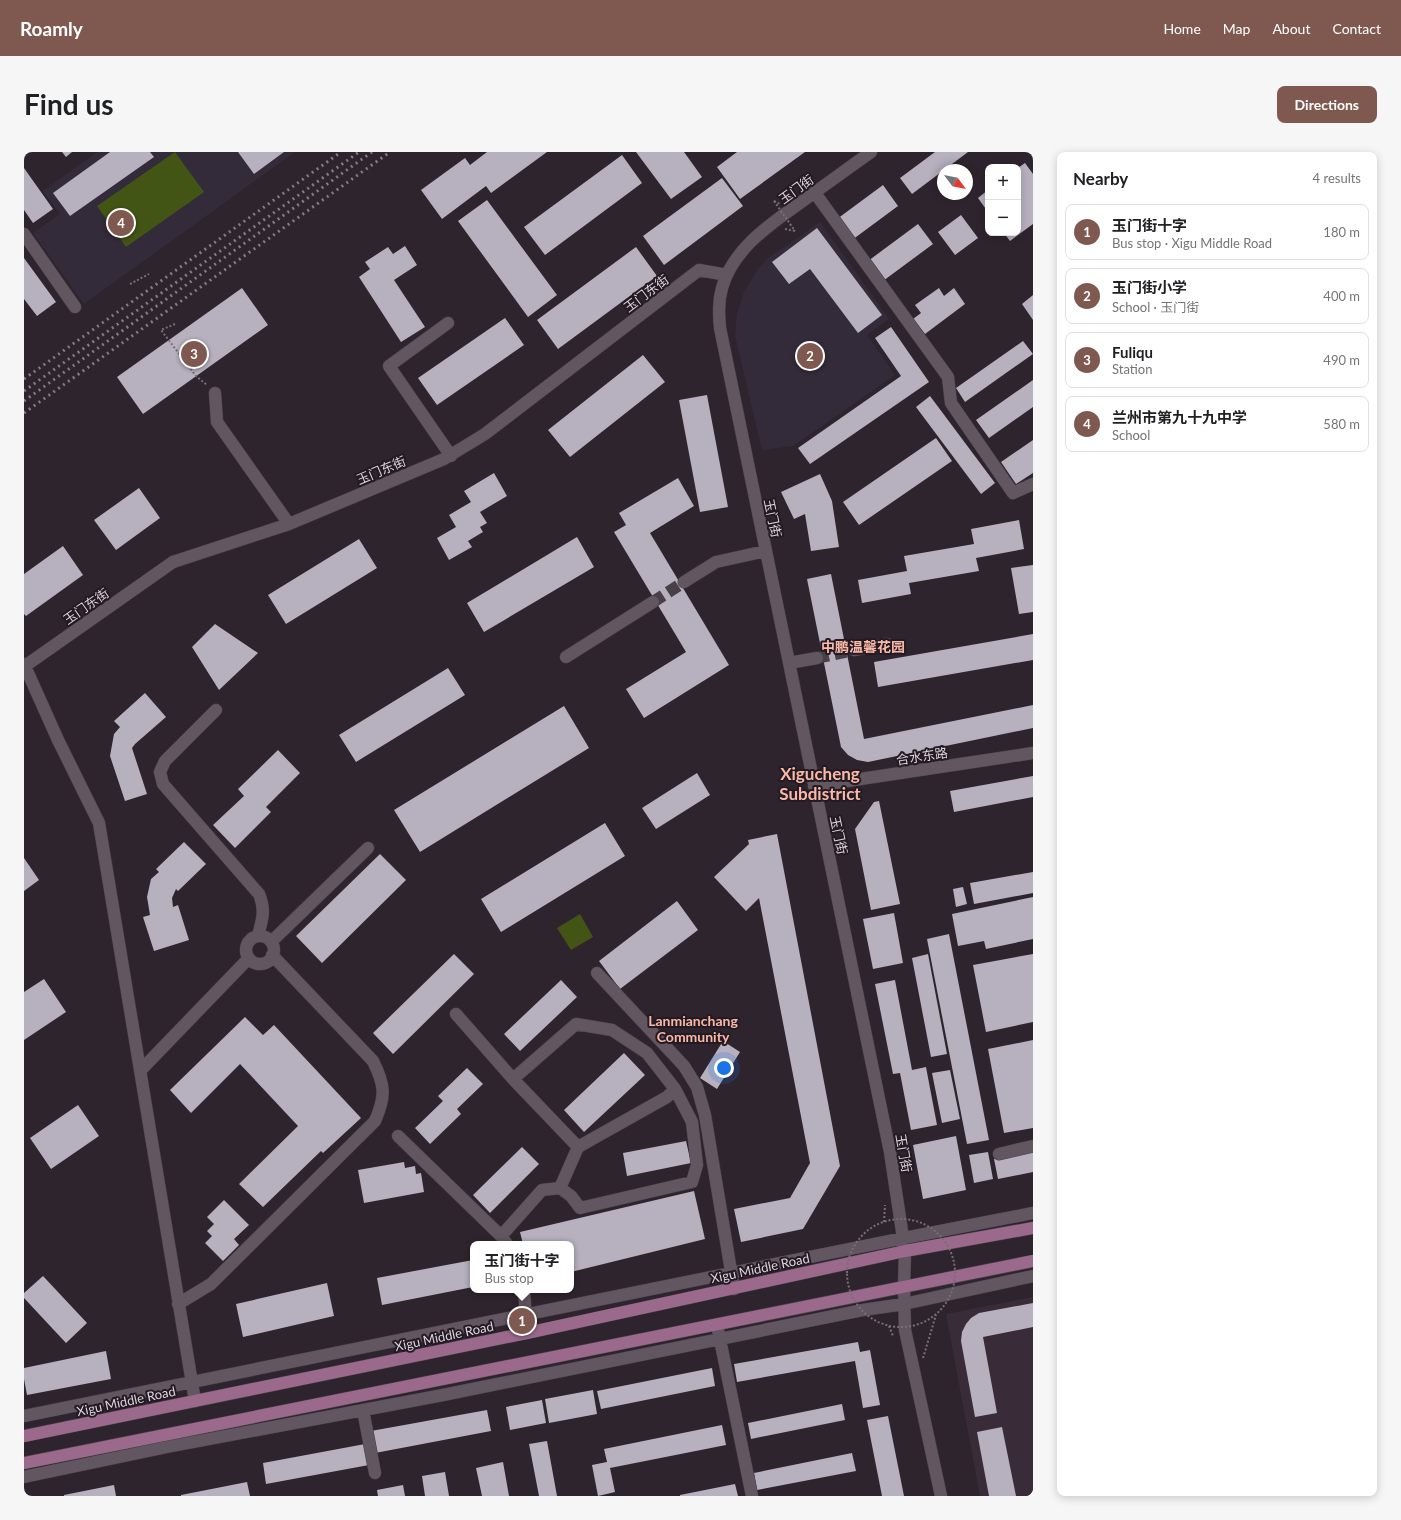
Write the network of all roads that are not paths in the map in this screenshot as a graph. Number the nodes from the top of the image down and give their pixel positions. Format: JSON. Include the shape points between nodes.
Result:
{"nodes":[{"id":1,"x":871,"y":152,"type":"edge"},
{"id":2,"x":815,"y":193,"type":"junction"},
{"id":3,"x":24,"y":234,"type":"edge"},
{"id":4,"x":727,"y":275,"type":"junction"},
{"id":5,"x":75,"y":307,"type":"dead end"},
{"id":6,"x":448,"y":323,"type":"dead end"},
{"id":7,"x":215,"y":393,"type":"road end"},
{"id":8,"x":451,"y":456,"type":"junction"},
{"id":9,"x":1033,"y":484,"type":"edge"},
{"id":10,"x":289,"y":524,"type":"junction"},
{"id":11,"x":766,"y":551,"type":"junction"},
{"id":12,"x":684,"y":582,"type":"tunnel mouth"},
{"id":13,"x":653,"y":602,"type":"tunnel mouth"},
{"id":14,"x":886,"y":644,"type":"dead end"},
{"id":15,"x":854,"y":650,"type":"tunnel mouth"},
{"id":16,"x":566,"y":657,"type":"dead end"},
{"id":17,"x":818,"y":658,"type":"tunnel mouth"},
{"id":18,"x":789,"y":663,"type":"junction"},
{"id":19,"x":24,"y":665,"type":"edge"},
{"id":20,"x":216,"y":710,"type":"dead end"},
{"id":21,"x":1033,"y":753,"type":"edge"},
{"id":22,"x":814,"y":786,"type":"junction"},
{"id":23,"x":368,"y":848,"type":"dead end"},
{"id":24,"x":258,"y":936,"type":"junction"},
{"id":25,"x":271,"y":942,"type":"junction"},
{"id":26,"x":272,"y":955,"type":"junction"},
{"id":27,"x":248,"y":958,"type":"junction"},
{"id":28,"x":597,"y":973,"type":"dead end"},
{"id":29,"x":456,"y":1014,"type":"dead end"},
{"id":30,"x":140,"y":1070,"type":"junction"},
{"id":31,"x":513,"y":1079,"type":"junction"},
{"id":32,"x":676,"y":1089,"type":"junction"},
{"id":33,"x":398,"y":1136,"type":"dead end"},
{"id":34,"x":1033,"y":1146,"type":"edge"},
{"id":35,"x":578,"y":1147,"type":"junction"},
{"id":36,"x":999,"y":1154,"type":"dead end"},
{"id":37,"x":560,"y":1188,"type":"junction"},
{"id":38,"x":1033,"y":1213,"type":"edge"},
{"id":39,"x":1033,"y":1228,"type":"edge"},
{"id":40,"x":904,"y":1238,"type":"junction"},
{"id":41,"x":504,"y":1240,"type":"edge"},
{"id":42,"x":905,"y":1251,"type":"junction"},
{"id":43,"x":1033,"y":1262,"type":"edge"},
{"id":44,"x":732,"y":1272,"type":"junction"},
{"id":45,"x":1033,"y":1276,"type":"edge"},
{"id":46,"x":904,"y":1287,"type":"junction"},
{"id":47,"x":734,"y":1288,"type":"junction"},
{"id":48,"x":524,"y":1293,"type":"edge"},
{"id":49,"x":178,"y":1304,"type":"junction"},
{"id":50,"x":904,"y":1304,"type":"junction"},
{"id":51,"x":526,"y":1314,"type":"junction"},
{"id":52,"x":717,"y":1325,"type":"junction"},
{"id":53,"x":527,"y":1333,"type":"junction"},
{"id":54,"x":720,"y":1340,"type":"junction"},
{"id":55,"x":191,"y":1382,"type":"junction"},
{"id":56,"x":195,"y":1401,"type":"junction"},
{"id":57,"x":363,"y":1410,"type":"junction"},
{"id":58,"x":24,"y":1416,"type":"edge"},
{"id":59,"x":24,"y":1436,"type":"edge"},
{"id":60,"x":24,"y":1463,"type":"edge"},
{"id":61,"x":375,"y":1473,"type":"dead end"},
{"id":62,"x":24,"y":1477,"type":"edge"},
{"id":63,"x":752,"y":1496,"type":"edge"},
{"id":64,"x":941,"y":1496,"type":"edge"}],
"edges":[{"from":1,"to":2,"type":"street","name":"玉门街"},
{"from":2,"to":4,"type":"street","name":"玉门街","via":[[768,226],[748,244]]},
{"from":2,"to":9,"type":"street","via":[[948,377],[951,403],[1013,493]]},
{"from":3,"to":5,"type":"street"},
{"from":4,"to":8,"type":"street","name":"玉门东街","via":[[699,270],[485,434]]},
{"from":4,"to":11,"type":"street","name":"玉门街","via":[[719,305],[720,328]]},
{"from":6,"to":8,"type":"street","via":[[389,366]]},
{"from":7,"to":10,"type":"street","via":[[217,422]]},
{"from":8,"to":10,"type":"street","name":"玉门东街"},
{"from":10,"to":19,"type":"street","name":"玉门东街","via":[[173,562]]},
{"from":11,"to":12,"type":"street","via":[[716,562]]},
{"from":11,"to":18,"type":"street","name":"玉门街"},
{"from":13,"to":16,"type":"street"},
{"from":14,"to":15,"type":"street"},
{"from":17,"to":18,"type":"street"},
{"from":18,"to":22,"type":"street","name":"玉门街"},
{"from":19,"to":30,"type":"street","via":[[98,822]]},
{"from":20,"to":24,"type":"street","via":[[165,761],[160,778],[259,894],[264,912]]},
{"from":21,"to":22,"type":"street","name":"合水东路"},
{"from":22,"to":40,"type":"street","name":"玉门街","via":[[890,1152]]},
{"from":23,"to":25,"type":"street"},
{"from":24,"to":25,"type":"street","via":[[263,936]]},
{"from":24,"to":27,"type":"street","via":[[247,944]]},
{"from":25,"to":26,"type":"street"},
{"from":26,"to":27,"type":"street","via":[[270,960],[261,964]]},
{"from":26,"to":49,"type":"street","via":[[373,1062],[380,1075],[383,1091],[381,1107],[375,1121],[211,1284]]},
{"from":27,"to":30,"type":"street"},
{"from":28,"to":44,"type":"street","via":[[677,1057],[697,1087],[705,1115]]},
{"from":29,"to":31,"type":"street"},
{"from":30,"to":49,"type":"street"},
{"from":31,"to":32,"type":"street","via":[[576,1024],[612,1030],[647,1052]]},
{"from":31,"to":35,"type":"street"},
{"from":32,"to":35,"type":"street","via":[[667,1097]]},
{"from":32,"to":37,"type":"street","via":[[692,1122],[697,1165],[692,1182],[580,1208],[571,1196]]},
{"from":33,"to":41,"type":"street"},
{"from":34,"to":36,"type":"street"},
{"from":35,"to":37,"type":"street"},
{"from":37,"to":41,"type":"street","via":[[542,1190]]},
{"from":38,"to":40,"type":"street"},
{"from":39,"to":42,"type":"main road","name":"Xigu Middle Road"},
{"from":40,"to":42,"type":"street","name":"玉门街"},
{"from":40,"to":44,"type":"street"},
{"from":42,"to":46,"type":"street","name":"玉门街"},
{"from":42,"to":47,"type":"main road","name":"Xigu Middle Road"},
{"from":43,"to":46,"type":"main road"},
{"from":44,"to":47,"type":"street"},
{"from":44,"to":51,"type":"street"},
{"from":45,"to":50,"type":"street"},
{"from":46,"to":50,"type":"street","name":"玉门街"},
{"from":46,"to":52,"type":"main road"},
{"from":47,"to":53,"type":"main road","name":"Xigu Middle Road"},
{"from":48,"to":51,"type":"street"},
{"from":49,"to":55,"type":"street"},
{"from":50,"to":54,"type":"street"},
{"from":50,"to":64,"type":"street","name":"玉门街","via":[[905,1330]]},
{"from":51,"to":53,"type":"street"},
{"from":51,"to":55,"type":"street"},
{"from":52,"to":54,"type":"street"},
{"from":52,"to":60,"type":"main road"},
{"from":53,"to":56,"type":"main road","name":"Xigu Middle Road"},
{"from":54,"to":57,"type":"street"},
{"from":54,"to":63,"type":"street"},
{"from":55,"to":56,"type":"street"},
{"from":55,"to":58,"type":"street"},
{"from":56,"to":59,"type":"main road","name":"Xigu Middle Road"},
{"from":57,"to":61,"type":"street"},
{"from":57,"to":62,"type":"street"}]}
